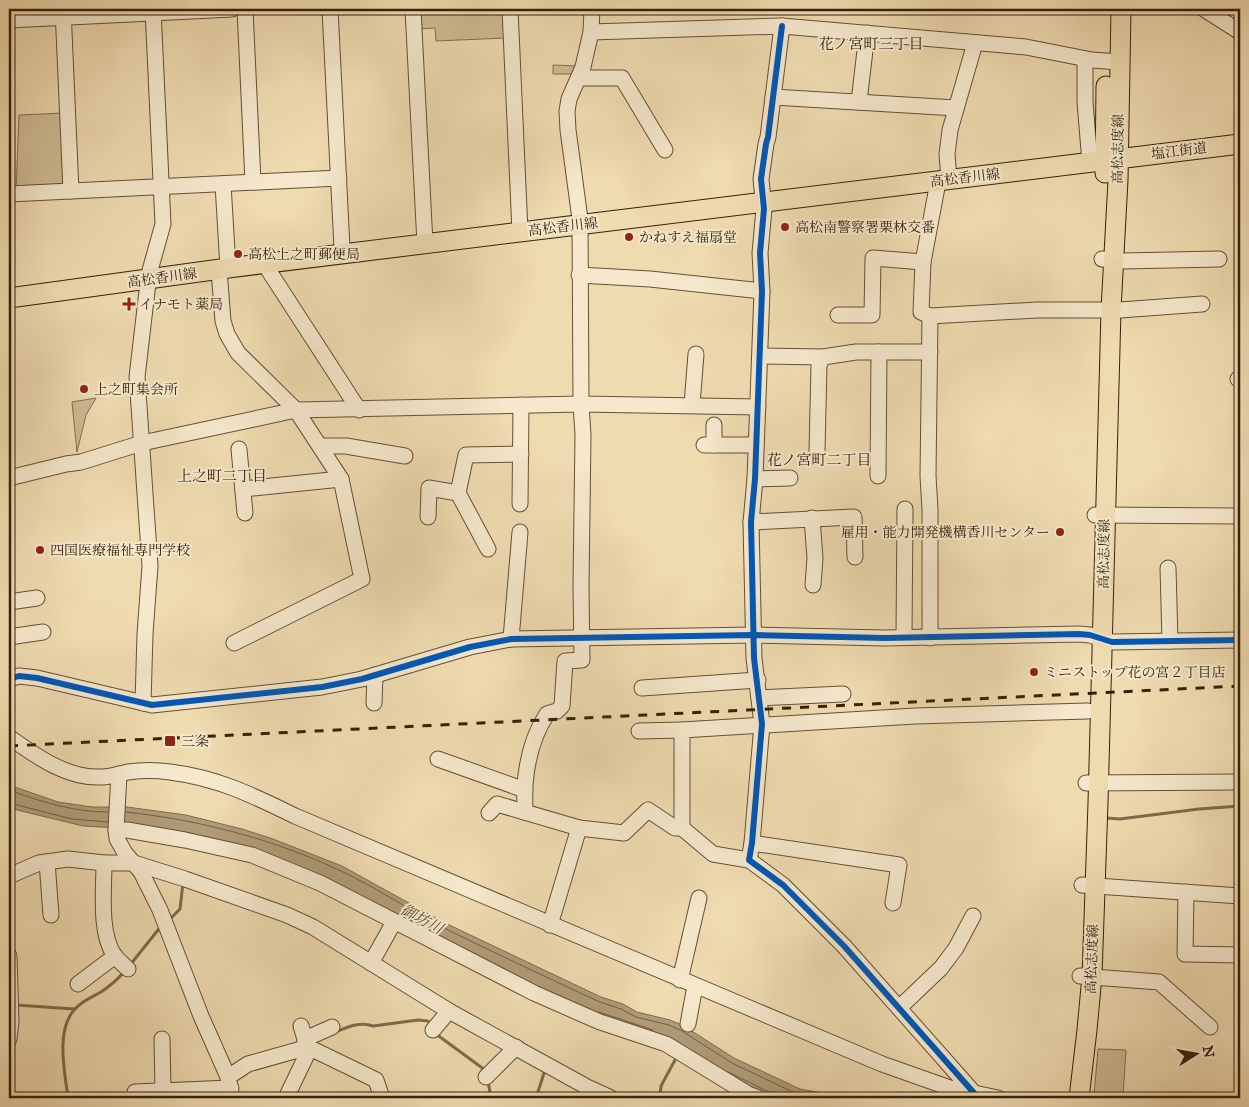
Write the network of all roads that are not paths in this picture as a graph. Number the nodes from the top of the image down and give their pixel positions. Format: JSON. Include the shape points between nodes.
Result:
{"nodes":[{"id":1,"x":232,"y":9,"type":"edge"},
{"id":2,"x":245,"y":9,"type":"edge"},
{"id":3,"x":330,"y":9,"type":"edge"},
{"id":4,"x":413,"y":9,"type":"edge"},
{"id":5,"x":510,"y":9,"type":"edge"},
{"id":6,"x":592,"y":9,"type":"edge"},
{"id":7,"x":1109,"y":9,"type":"edge"},
{"id":8,"x":1121,"y":9,"type":"edge"},
{"id":9,"x":1204,"y":9,"type":"edge"},
{"id":10,"x":153,"y":11,"type":"edge"},
{"id":11,"x":63,"y":13,"type":"edge"},
{"id":12,"x":9,"y":20,"type":"edge"},
{"id":13,"x":782,"y":26,"type":"junction"},
{"id":14,"x":591,"y":32,"type":"junction"},
{"id":15,"x":1240,"y":32,"type":"edge"},
{"id":16,"x":867,"y":33,"type":"junction"},
{"id":17,"x":975,"y":43,"type":"junction"},
{"id":18,"x":1085,"y":59,"type":"junction"},
{"id":19,"x":1113,"y":62,"type":"junction"},
{"id":20,"x":579,"y":78,"type":"junction"},
{"id":21,"x":773,"y":97,"type":"junction"},
{"id":22,"x":860,"y":102,"type":"junction"},
{"id":23,"x":956,"y":108,"type":"junction"},
{"id":24,"x":663,"y":140,"type":"dead end"},
{"id":25,"x":1240,"y":144,"type":"edge"},
{"id":26,"x":1105,"y":161,"type":"junction"},
{"id":27,"x":339,"y":178,"type":"junction"},
{"id":28,"x":943,"y":181,"type":"junction"},
{"id":29,"x":253,"y":182,"type":"junction"},
{"id":30,"x":223,"y":184,"type":"junction"},
{"id":31,"x":162,"y":187,"type":"junction"},
{"id":32,"x":71,"y":191,"type":"junction"},
{"id":33,"x":9,"y":194,"type":"edge"},
{"id":34,"x":764,"y":203,"type":"junction"},
{"id":35,"x":580,"y":225,"type":"junction"},
{"id":36,"x":520,"y":232,"type":"junction"},
{"id":37,"x":425,"y":244,"type":"junction"},
{"id":38,"x":345,"y":254,"type":"junction"},
{"id":39,"x":1108,"y":259,"type":"junction"},
{"id":40,"x":1219,"y":259,"type":"dead end"},
{"id":41,"x":923,"y":262,"type":"junction"},
{"id":42,"x":266,"y":264,"type":"junction"},
{"id":43,"x":224,"y":269,"type":"junction"},
{"id":44,"x":579,"y":275,"type":"junction"},
{"id":45,"x":148,"y":280,"type":"junction"},
{"id":46,"x":762,"y":291,"type":"junction"},
{"id":47,"x":9,"y":298,"type":"edge"},
{"id":48,"x":1202,"y":304,"type":"dead end"},
{"id":49,"x":1106,"y":310,"type":"junction"},
{"id":50,"x":838,"y":315,"type":"dead end"},
{"id":51,"x":930,"y":316,"type":"junction"},
{"id":52,"x":879,"y":352,"type":"junction"},
{"id":53,"x":930,"y":352,"type":"junction"},
{"id":54,"x":696,"y":354,"type":"dead end"},
{"id":55,"x":760,"y":356,"type":"junction"},
{"id":56,"x":823,"y":358,"type":"junction"},
{"id":57,"x":581,"y":404,"type":"junction"},
{"id":58,"x":521,"y":405,"type":"junction"},
{"id":59,"x":692,"y":406,"type":"junction"},
{"id":60,"x":758,"y":407,"type":"junction"},
{"id":61,"x":296,"y":410,"type":"junction"},
{"id":62,"x":359,"y":410,"type":"junction"},
{"id":63,"x":714,"y":425,"type":"dead end"},
{"id":64,"x":142,"y":443,"type":"junction"},
{"id":65,"x":756,"y":445,"type":"junction"},
{"id":66,"x":320,"y":446,"type":"junction"},
{"id":67,"x":239,"y":449,"type":"dead end"},
{"id":68,"x":817,"y":450,"type":"dead end"},
{"id":69,"x":521,"y":454,"type":"junction"},
{"id":70,"x":404,"y":456,"type":"dead end"},
{"id":71,"x":878,"y":476,"type":"dead end"},
{"id":72,"x":9,"y":478,"type":"edge"},
{"id":73,"x":790,"y":478,"type":"dead end"},
{"id":74,"x":341,"y":479,"type":"junction"},
{"id":75,"x":755,"y":479,"type":"junction"},
{"id":76,"x":243,"y":489,"type":"junction"},
{"id":77,"x":458,"y":493,"type":"junction"},
{"id":78,"x":520,"y":504,"type":"dead end"},
{"id":79,"x":905,"y":509,"type":"dead end"},
{"id":80,"x":244,"y":513,"type":"dead end"},
{"id":81,"x":1100,"y":515,"type":"junction"},
{"id":82,"x":1240,"y":516,"type":"edge"},
{"id":83,"x":428,"y":517,"type":"dead end"},
{"id":84,"x":812,"y":518,"type":"junction"},
{"id":85,"x":751,"y":522,"type":"junction"},
{"id":86,"x":520,"y":532,"type":"dead end"},
{"id":87,"x":488,"y":549,"type":"dead end"},
{"id":88,"x":855,"y":557,"type":"dead end"},
{"id":89,"x":1168,"y":568,"type":"dead end"},
{"id":90,"x":813,"y":585,"type":"dead end"},
{"id":91,"x":37,"y":598,"type":"dead end"},
{"id":92,"x":9,"y":602,"type":"edge"},
{"id":93,"x":43,"y":632,"type":"dead end"},
{"id":94,"x":753,"y":635,"type":"junction"},
{"id":95,"x":9,"y":637,"type":"edge"},
{"id":96,"x":582,"y":637,"type":"junction"},
{"id":97,"x":904,"y":637,"type":"junction"},
{"id":98,"x":1096,"y":637,"type":"junction"},
{"id":99,"x":930,"y":638,"type":"junction"},
{"id":100,"x":511,"y":639,"type":"junction"},
{"id":101,"x":1240,"y":640,"type":"edge"},
{"id":102,"x":1170,"y":641,"type":"junction"},
{"id":103,"x":234,"y":643,"type":"dead end"},
{"id":104,"x":375,"y":675,"type":"junction"},
{"id":105,"x":9,"y":679,"type":"edge"},
{"id":106,"x":758,"y":680,"type":"junction"},
{"id":107,"x":642,"y":688,"type":"dead end"},
{"id":108,"x":844,"y":694,"type":"dead end"},
{"id":109,"x":759,"y":698,"type":"junction"},
{"id":110,"x":143,"y":703,"type":"junction"},
{"id":111,"x":374,"y":703,"type":"dead end"},
{"id":112,"x":1088,"y":711,"type":"junction"},
{"id":113,"x":762,"y":724,"type":"junction"},
{"id":114,"x":682,"y":730,"type":"junction"},
{"id":115,"x":639,"y":732,"type":"dead end"},
{"id":116,"x":9,"y":737,"type":"edge"},
{"id":117,"x":438,"y":759,"type":"dead end"},
{"id":118,"x":119,"y":774,"type":"junction"},
{"id":119,"x":1240,"y":782,"type":"edge"},
{"id":120,"x":1092,"y":783,"type":"junction"},
{"id":121,"x":525,"y":790,"type":"junction"},
{"id":122,"x":524,"y":812,"type":"junction"},
{"id":123,"x":489,"y":814,"type":"dead end"},
{"id":124,"x":579,"y":828,"type":"junction"},
{"id":125,"x":682,"y":828,"type":"junction"},
{"id":126,"x":116,"y":830,"type":"junction"},
{"id":127,"x":752,"y":843,"type":"junction"},
{"id":128,"x":749,"y":860,"type":"junction"},
{"id":129,"x":47,"y":862,"type":"junction"},
{"id":130,"x":104,"y":863,"type":"junction"},
{"id":131,"x":134,"y":863,"type":"junction"},
{"id":132,"x":9,"y":876,"type":"edge"},
{"id":133,"x":1088,"y":885,"type":"junction"},
{"id":134,"x":1186,"y":892,"type":"junction"},
{"id":135,"x":1240,"y":896,"type":"edge"},
{"id":136,"x":699,"y":898,"type":"dead end"},
{"id":137,"x":893,"y":903,"type":"dead end"},
{"id":138,"x":51,"y":915,"type":"dead end"},
{"id":139,"x":973,"y":916,"type":"dead end"},
{"id":140,"x":394,"y":922,"type":"junction"},
{"id":141,"x":550,"y":925,"type":"junction"},
{"id":142,"x":1240,"y":955,"type":"edge"},
{"id":143,"x":9,"y":956,"type":"edge"},
{"id":144,"x":115,"y":956,"type":"junction"},
{"id":145,"x":371,"y":963,"type":"junction"},
{"id":146,"x":128,"y":969,"type":"dead end"},
{"id":147,"x":1086,"y":976,"type":"junction"},
{"id":148,"x":680,"y":980,"type":"junction"},
{"id":149,"x":78,"y":984,"type":"dead end"},
{"id":150,"x":695,"y":986,"type":"junction"},
{"id":151,"x":898,"y":1008,"type":"junction"},
{"id":152,"x":449,"y":1011,"type":"junction"},
{"id":153,"x":688,"y":1024,"type":"dead end"},
{"id":154,"x":332,"y":1027,"type":"dead end"},
{"id":155,"x":1210,"y":1028,"type":"dead end"},
{"id":156,"x":433,"y":1030,"type":"dead end"},
{"id":157,"x":9,"y":1039,"type":"edge"},
{"id":158,"x":162,"y":1039,"type":"dead end"},
{"id":159,"x":305,"y":1040,"type":"junction"},
{"id":160,"x":516,"y":1047,"type":"junction"},
{"id":161,"x":486,"y":1078,"type":"dead end"},
{"id":162,"x":231,"y":1088,"type":"edge"},
{"id":163,"x":163,"y":1091,"type":"junction"},
{"id":164,"x":974,"y":1093,"type":"junction"},
{"id":165,"x":186,"y":1094,"type":"edge"},
{"id":166,"x":136,"y":1098,"type":"edge"},
{"id":167,"x":286,"y":1098,"type":"edge"},
{"id":168,"x":382,"y":1098,"type":"edge"},
{"id":169,"x":611,"y":1098,"type":"edge"},
{"id":170,"x":758,"y":1098,"type":"edge"},
{"id":171,"x":998,"y":1098,"type":"edge"},
{"id":172,"x":1069,"y":1098,"type":"edge"},
{"id":173,"x":1079,"y":1098,"type":"edge"}],
"edges":[{"from":1,"to":10,"type":"street"},
{"from":2,"to":29,"type":"street"},
{"from":3,"to":27,"type":"street"},
{"from":4,"to":37,"type":"street"},
{"from":5,"to":36,"type":"street"},
{"from":6,"to":14,"type":"street"},
{"from":7,"to":19,"type":"main road","name":"高松志度線"},
{"from":8,"to":19,"type":"main road","name":"高松志度線"},
{"from":9,"to":15,"type":"street"},
{"from":10,"to":11,"type":"street"},
{"from":10,"to":31,"type":"street"},
{"from":11,"to":12,"type":"street"},
{"from":11,"to":32,"type":"street"},
{"from":13,"to":14,"type":"street"},
{"from":13,"to":16,"type":"street"},
{"from":13,"to":21,"type":"street"},
{"from":14,"to":20,"type":"street"},
{"from":16,"to":17,"type":"street"},
{"from":16,"to":22,"type":"street"},
{"from":17,"to":18,"type":"street","via":[[1026,47]]},
{"from":17,"to":23,"type":"street"},
{"from":18,"to":19,"type":"street"},
{"from":18,"to":26,"type":"street","via":[[1085,102]]},
{"from":19,"to":26,"type":"main road","name":"高松志度線"},
{"from":20,"to":24,"type":"street","via":[[622,78],[625,92]]},
{"from":20,"to":35,"type":"street","via":[[567,111]]},
{"from":21,"to":22,"type":"street"},
{"from":21,"to":34,"type":"street","via":[[761,179]]},
{"from":22,"to":23,"type":"street"},
{"from":23,"to":28,"type":"street"},
{"from":25,"to":26,"type":"main road","name":"塩江街道"},
{"from":26,"to":28,"type":"main road","name":"高松香川線"},
{"from":26,"to":39,"type":"main road","name":"高松志度線"},
{"from":27,"to":29,"type":"street"},
{"from":27,"to":38,"type":"street","via":[[342,248]]},
{"from":28,"to":34,"type":"main road","name":"高松香川線"},
{"from":28,"to":41,"type":"street"},
{"from":29,"to":30,"type":"street"},
{"from":30,"to":31,"type":"street"},
{"from":30,"to":43,"type":"street"},
{"from":31,"to":32,"type":"street"},
{"from":31,"to":45,"type":"street","via":[[164,224]]},
{"from":32,"to":33,"type":"street"},
{"from":34,"to":35,"type":"main road","name":"高松香川線"},
{"from":34,"to":46,"type":"street","via":[[760,254]]},
{"from":35,"to":36,"type":"main road","name":"高松香川線"},
{"from":35,"to":44,"type":"street"},
{"from":36,"to":37,"type":"main road","name":"高松香川線"},
{"from":37,"to":38,"type":"main road","name":"高松香川線"},
{"from":38,"to":42,"type":"main road","name":"高松香川線"},
{"from":39,"to":40,"type":"street"},
{"from":39,"to":49,"type":"main road","name":"高松志度線"},
{"from":41,"to":50,"type":"street","via":[[873,258],[872,315]]},
{"from":41,"to":51,"type":"street","via":[[921,312]]},
{"from":42,"to":43,"type":"main road","name":"高松香川線"},
{"from":42,"to":62,"type":"street"},
{"from":43,"to":45,"type":"main road","name":"高松香川線"},
{"from":43,"to":61,"type":"street","via":[[223,321],[227,334],[238,353]]},
{"from":44,"to":46,"type":"street"},
{"from":44,"to":57,"type":"street"},
{"from":45,"to":47,"type":"main road","name":"高松香川線"},
{"from":45,"to":64,"type":"street","via":[[137,377]]},
{"from":46,"to":55,"type":"street"},
{"from":48,"to":49,"type":"street"},
{"from":49,"to":51,"type":"street"},
{"from":49,"to":81,"type":"main road","name":"高松志度線"},
{"from":51,"to":53,"type":"street"},
{"from":52,"to":53,"type":"street"},
{"from":52,"to":56,"type":"street"},
{"from":52,"to":71,"type":"street"},
{"from":53,"to":99,"type":"street"},
{"from":54,"to":59,"type":"street"},
{"from":55,"to":56,"type":"street"},
{"from":55,"to":60,"type":"street"},
{"from":56,"to":68,"type":"street","via":[[819,365]]},
{"from":57,"to":58,"type":"street"},
{"from":57,"to":59,"type":"street"},
{"from":57,"to":96,"type":"street"},
{"from":58,"to":62,"type":"street"},
{"from":58,"to":69,"type":"street"},
{"from":59,"to":60,"type":"street"},
{"from":60,"to":65,"type":"street"},
{"from":61,"to":62,"type":"street"},
{"from":61,"to":64,"type":"street"},
{"from":61,"to":66,"type":"street"},
{"from":63,"to":65,"type":"street","via":[[709,445]]},
{"from":64,"to":72,"type":"street","via":[[81,462]]},
{"from":64,"to":110,"type":"street","via":[[150,566]]},
{"from":65,"to":75,"type":"street"},
{"from":66,"to":70,"type":"street","via":[[346,446]]},
{"from":66,"to":74,"type":"street"},
{"from":67,"to":76,"type":"street"},
{"from":69,"to":77,"type":"street","via":[[466,454]]},
{"from":69,"to":78,"type":"street"},
{"from":73,"to":75,"type":"street"},
{"from":74,"to":76,"type":"street"},
{"from":74,"to":103,"type":"street","via":[[362,579]]},
{"from":75,"to":85,"type":"street"},
{"from":76,"to":80,"type":"street"},
{"from":77,"to":83,"type":"street","via":[[429,488]]},
{"from":77,"to":87,"type":"street"},
{"from":79,"to":97,"type":"street"},
{"from":81,"to":82,"type":"street"},
{"from":81,"to":98,"type":"main road","name":"高松志度線"},
{"from":84,"to":85,"type":"street"},
{"from":84,"to":88,"type":"street","via":[[854,517]]},
{"from":84,"to":90,"type":"street"},
{"from":85,"to":94,"type":"street"},
{"from":86,"to":100,"type":"street"},
{"from":89,"to":102,"type":"street"},
{"from":91,"to":92,"type":"street"},
{"from":93,"to":95,"type":"street"},
{"from":94,"to":96,"type":"street"},
{"from":94,"to":97,"type":"street"},
{"from":94,"to":106,"type":"street"},
{"from":96,"to":100,"type":"street"},
{"from":96,"to":121,"type":"street","via":[[582,660],[565,661],[562,706],[546,714],[536,733],[529,754]]},
{"from":97,"to":99,"type":"street"},
{"from":98,"to":99,"type":"street"},
{"from":98,"to":102,"type":"street","via":[[1112,642]]},
{"from":98,"to":112,"type":"main road","name":"高松志度線"},
{"from":98,"to":120,"type":"main road","name":"高松志度線"},
{"from":100,"to":104,"type":"street","via":[[470,647]]},
{"from":101,"to":102,"type":"street"},
{"from":104,"to":110,"type":"street","via":[[322,687],[162,704]]},
{"from":104,"to":111,"type":"street"},
{"from":105,"to":110,"type":"street","via":[[19,676],[37,678]]},
{"from":106,"to":107,"type":"street"},
{"from":106,"to":109,"type":"street"},
{"from":108,"to":109,"type":"street"},
{"from":109,"to":113,"type":"street"},
{"from":112,"to":113,"type":"street"},
{"from":112,"to":120,"type":"main road","name":"高松志度線"},
{"from":113,"to":114,"type":"street"},
{"from":113,"to":127,"type":"street"},
{"from":114,"to":115,"type":"street"},
{"from":114,"to":125,"type":"street"},
{"from":116,"to":118,"type":"street","via":[[45,762],[66,771],[89,778]]},
{"from":117,"to":121,"type":"street"},
{"from":118,"to":126,"type":"street"},
{"from":118,"to":141,"type":"street","via":[[148,770],[217,781]]},
{"from":119,"to":120,"type":"street"},
{"from":120,"to":133,"type":"main road","name":"高松志度線"},
{"from":121,"to":122,"type":"street"},
{"from":122,"to":123,"type":"street","via":[[496,804]]},
{"from":122,"to":124,"type":"street"},
{"from":124,"to":125,"type":"street","via":[[624,833],[648,810],[675,828]]},
{"from":124,"to":141,"type":"street"},
{"from":125,"to":128,"type":"street","via":[[713,854]]},
{"from":126,"to":131,"type":"street","via":[[120,845]]},
{"from":126,"to":140,"type":"street","via":[[175,838],[252,855],[335,891]]},
{"from":127,"to":128,"type":"street"},
{"from":127,"to":137,"type":"street","via":[[899,865]]},
{"from":128,"to":151,"type":"street","via":[[790,892],[844,946]]},
{"from":129,"to":130,"type":"street","via":[[68,859]]},
{"from":129,"to":132,"type":"street"},
{"from":129,"to":138,"type":"street"},
{"from":130,"to":131,"type":"street"},
{"from":130,"to":144,"type":"street","via":[[106,938]]},
{"from":131,"to":145,"type":"street","via":[[287,915]]},
{"from":131,"to":162,"type":"street","via":[[160,910]]},
{"from":133,"to":134,"type":"street"},
{"from":133,"to":147,"type":"main road","name":"高松志度線"},
{"from":134,"to":135,"type":"street"},
{"from":134,"to":142,"type":"street","via":[[1185,954]]},
{"from":136,"to":148,"type":"street"},
{"from":139,"to":151,"type":"street","via":[[941,968]]},
{"from":140,"to":145,"type":"street"},
{"from":140,"to":170,"type":"street","via":[[534,993],[600,1022],[666,1044]]},
{"from":141,"to":148,"type":"street"},
{"from":143,"to":157,"type":"street"},
{"from":144,"to":146,"type":"street"},
{"from":144,"to":149,"type":"street"},
{"from":145,"to":152,"type":"street"},
{"from":147,"to":155,"type":"street","via":[[1159,982]]},
{"from":147,"to":172,"type":"main road","name":"高松志度線"},
{"from":147,"to":173,"type":"main road","name":"高松志度線","via":[[1087,1030]]},
{"from":148,"to":150,"type":"street"},
{"from":150,"to":153,"type":"street"},
{"from":150,"to":164,"type":"street","via":[[882,1064]]},
{"from":151,"to":164,"type":"street"},
{"from":152,"to":156,"type":"street"},
{"from":152,"to":160,"type":"street"},
{"from":154,"to":159,"type":"street"},
{"from":158,"to":163,"type":"street"},
{"from":159,"to":162,"type":"street","via":[[248,1064]]},
{"from":159,"to":167,"type":"street"},
{"from":159,"to":168,"type":"street","via":[[376,1080]]},
{"from":160,"to":161,"type":"street"},
{"from":160,"to":169,"type":"street"},
{"from":162,"to":165,"type":"street"},
{"from":163,"to":165,"type":"street"},
{"from":163,"to":166,"type":"street","via":[[135,1092]]},
{"from":164,"to":171,"type":"street"}]}
